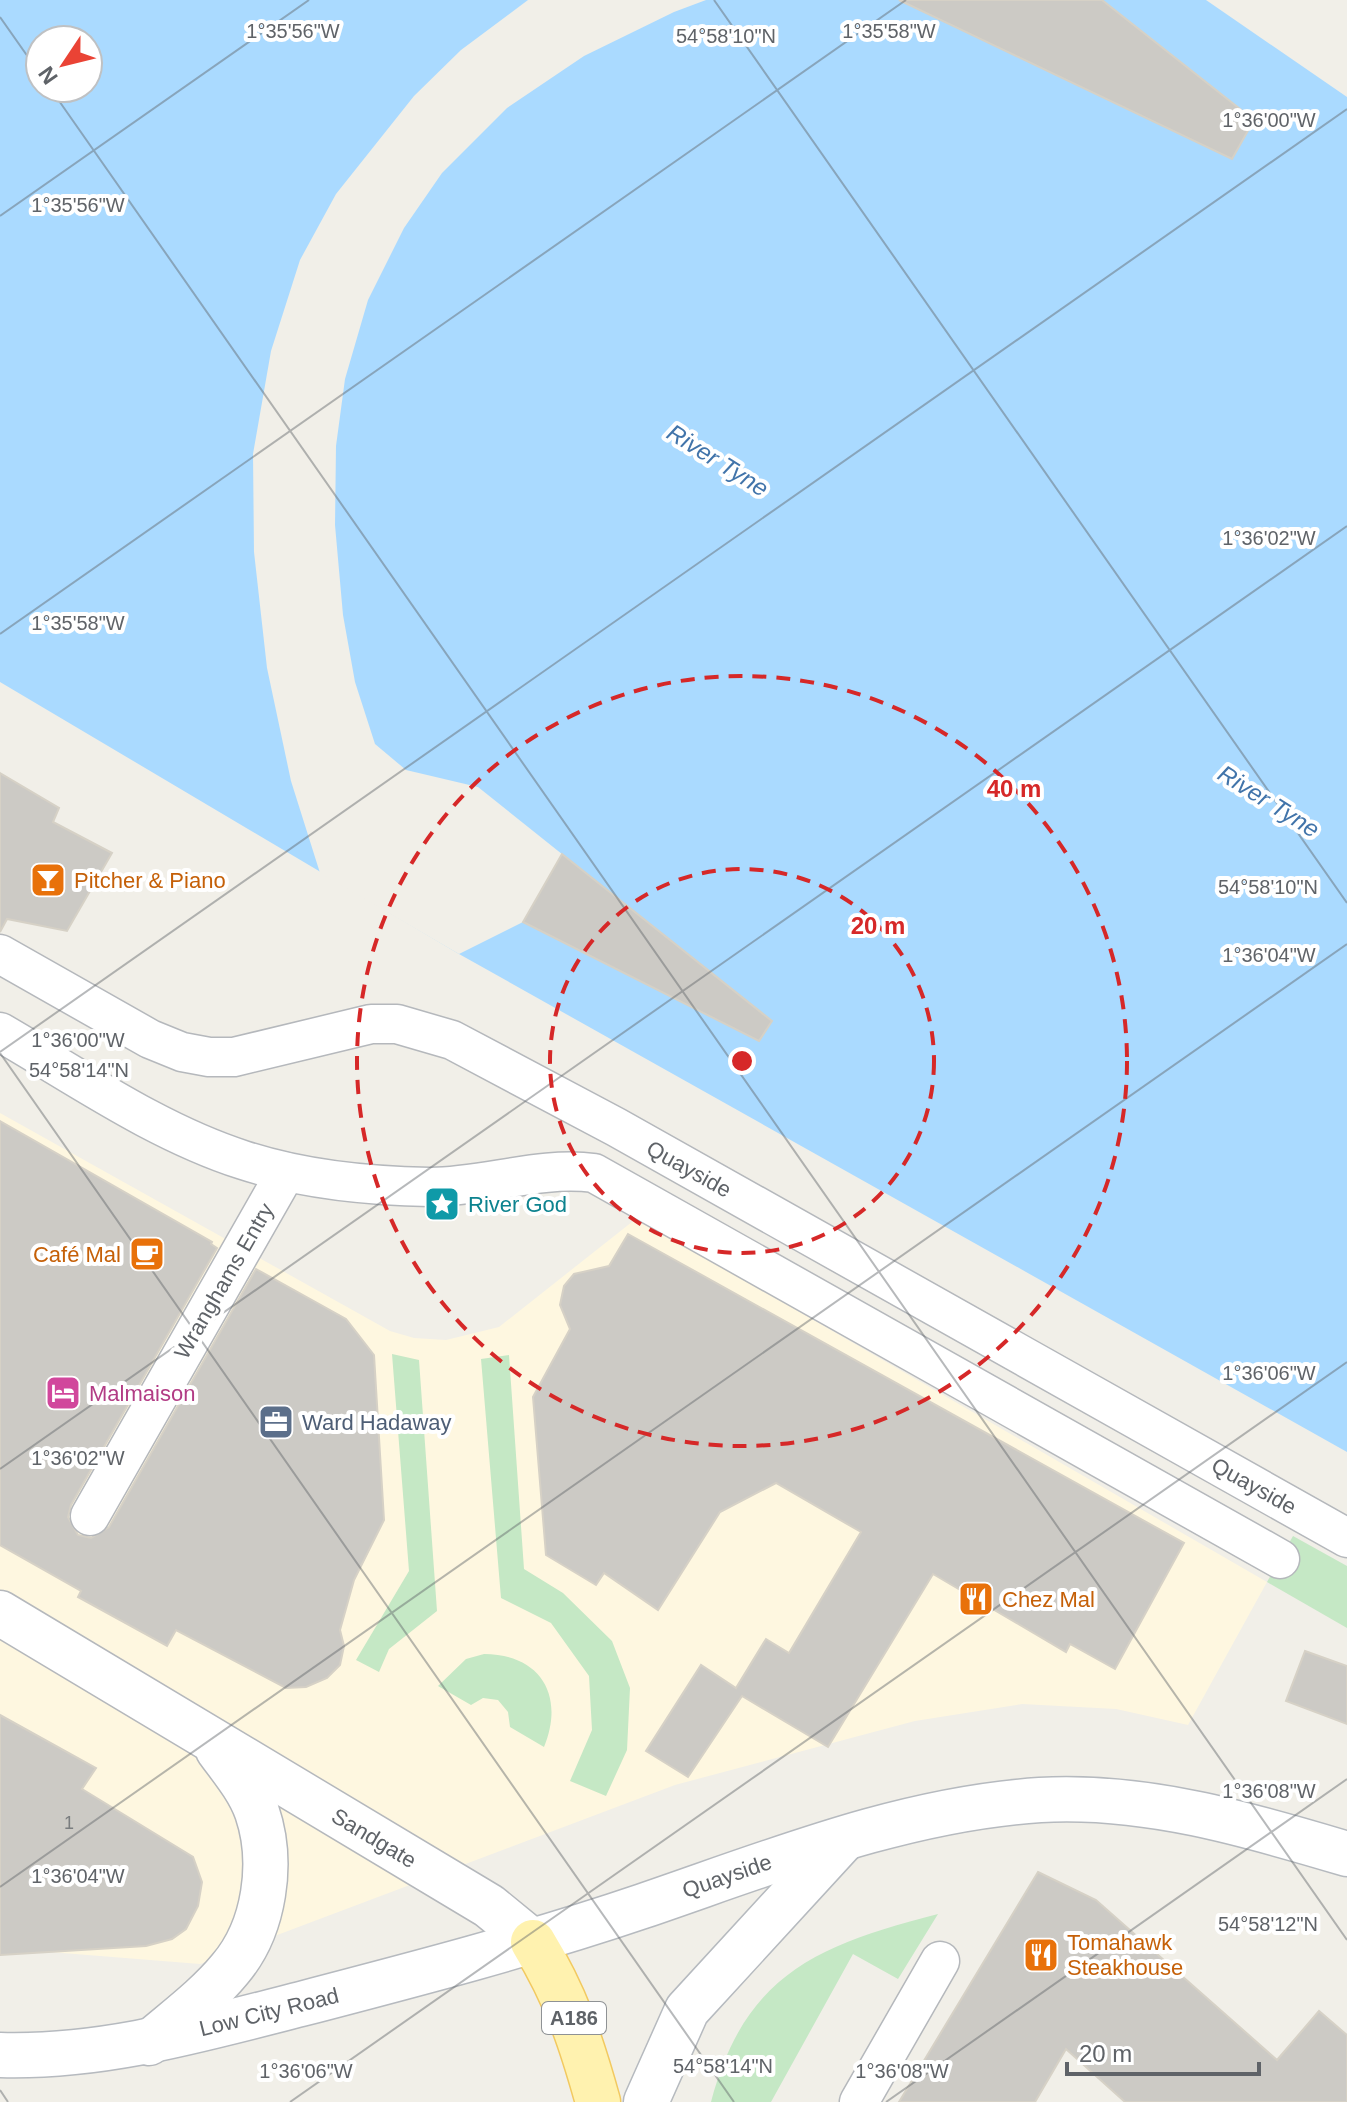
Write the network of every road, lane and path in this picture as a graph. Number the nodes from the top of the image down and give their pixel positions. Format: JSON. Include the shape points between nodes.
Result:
{"nodes":[{"id":1,"x":0,"y":954,"type":"edge"},
{"id":2,"x":0,"y":1032,"type":"edge"},
{"id":3,"x":286,"y":1172,"type":"junction"},
{"id":4,"x":90,"y":1516,"type":"dead end"},
{"id":5,"x":1347,"y":1538,"type":"edge"},
{"id":6,"x":1280,"y":1559,"type":"dead end"},
{"id":7,"x":0,"y":1613,"type":"edge"},
{"id":8,"x":211,"y":1741,"type":"junction"},
{"id":9,"x":848,"y":1836,"type":"junction"},
{"id":10,"x":1347,"y":1854,"type":"edge"},
{"id":11,"x":533,"y":1942,"type":"junction"},
{"id":12,"x":940,"y":1961,"type":"dead end"},
{"id":13,"x":149,"y":2043,"type":"junction"},
{"id":14,"x":0,"y":2055,"type":"edge"},
{"id":15,"x":598,"y":2102,"type":"edge"},
{"id":16,"x":646,"y":2102,"type":"edge"},
{"id":17,"x":859,"y":2102,"type":"edge"}],
"edges":[{"from":1,"to":5,"type":"lane","name":"Quayside","via":[[150,1039],[195,1055],[259,1053],[371,1024],[397,1024],[452,1040]]},
{"from":2,"to":3,"type":"lane","via":[[184,1136]]},
{"from":3,"to":4,"type":"lane","name":"Wranghams Entry"},
{"from":3,"to":6,"type":"lane","via":[[431,1187],[594,1173]]},
{"from":7,"to":8,"type":"main road","name":"Sandgate"},
{"from":8,"to":11,"type":"main road","name":"Sandgate","via":[[489,1906]]},
{"from":8,"to":13,"type":"main road","name":"Sandgate","via":[[244,1785],[264,1838],[266,1865],[257,1920],[232,1968]]},
{"from":9,"to":10,"type":"main road","name":"Quayside","via":[[961,1811],[1091,1799],[1148,1804],[1250,1825]]},
{"from":9,"to":11,"type":"main road","name":"Quayside"},
{"from":9,"to":16,"type":"main road","via":[[687,2010]]},
{"from":11,"to":13,"type":"main road","name":"Low City Road"},
{"from":11,"to":15,"type":"main road","number":"A186","via":[[578,2029]]},
{"from":12,"to":17,"type":"lane"},
{"from":13,"to":14,"type":"main road","name":"Low City Road"}]}
